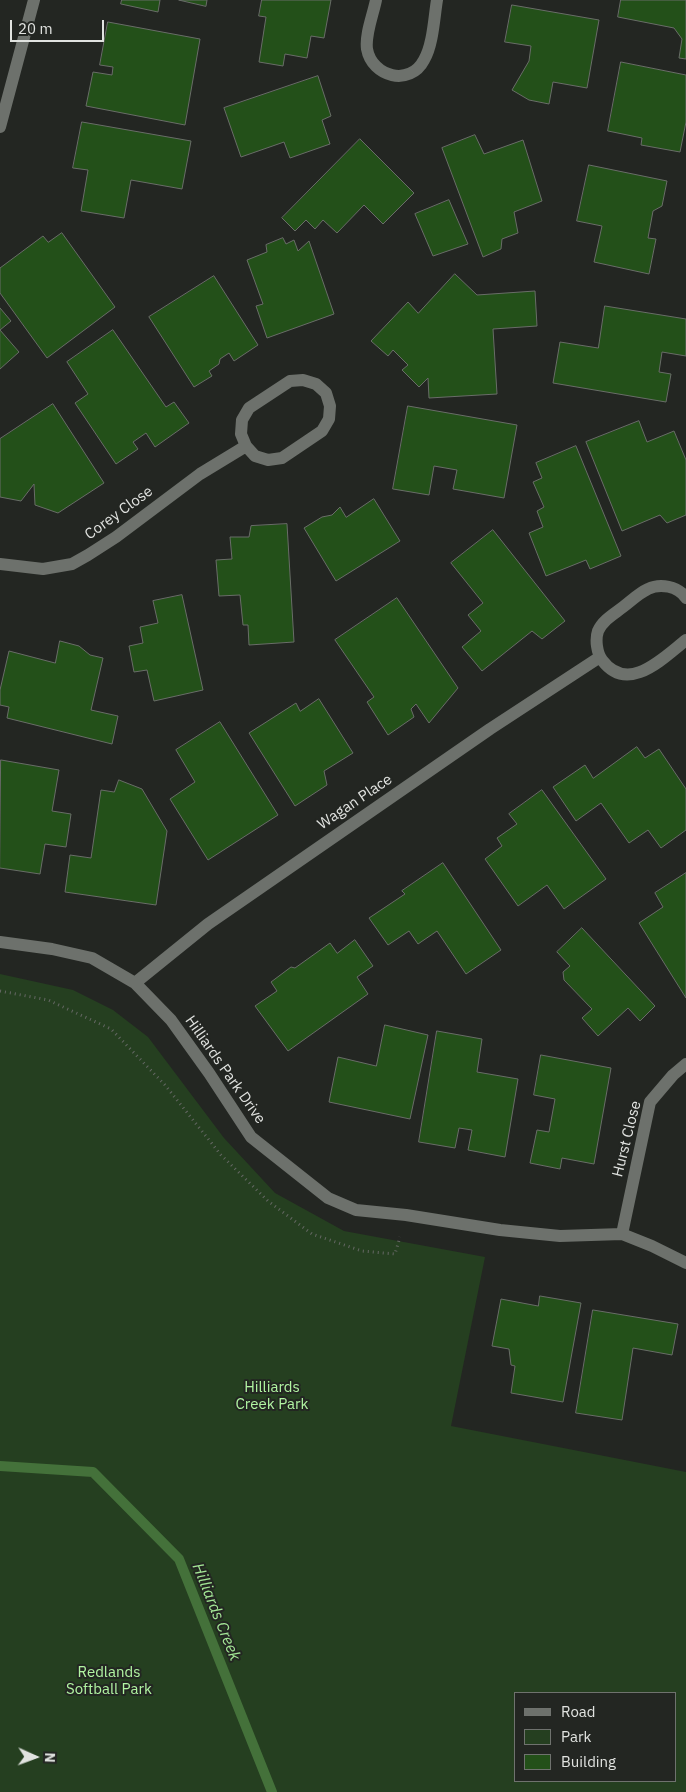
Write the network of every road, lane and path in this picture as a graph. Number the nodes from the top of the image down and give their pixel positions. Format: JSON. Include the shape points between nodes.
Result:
{"nodes":[{"id":1,"x":34,"y":0,"type":"edge"},
{"id":2,"x":376,"y":0,"type":"edge"},
{"id":3,"x":437,"y":0,"type":"edge"},
{"id":4,"x":0,"y":127,"type":"edge"},
{"id":5,"x":246,"y":446,"type":"junction"},
{"id":6,"x":0,"y":564,"type":"edge"},
{"id":7,"x":686,"y":598,"type":"edge"},
{"id":8,"x":686,"y":640,"type":"edge"},
{"id":9,"x":600,"y":657,"type":"junction"},
{"id":10,"x":0,"y":942,"type":"edge"},
{"id":11,"x":135,"y":983,"type":"junction"},
{"id":12,"x":0,"y":992,"type":"edge"},
{"id":13,"x":686,"y":1064,"type":"edge"},
{"id":14,"x":406,"y":1215,"type":"junction"},
{"id":15,"x":622,"y":1234,"type":"junction"},
{"id":16,"x":686,"y":1263,"type":"edge"}],
"edges":[{"from":1,"to":4,"type":"street"},
{"from":2,"to":3,"type":"street","via":[[367,37],[369,57],[381,72],[399,76],[417,70],[427,54]]},
{"from":5,"to":5,"type":"street","via":[[241,434],[242,420],[249,408],[290,382],[303,380],[316,384],[326,393],[329,419],[322,431],[282,458],[268,460],[255,456]]},
{"from":5,"to":6,"type":"street","name":"Corey Close","via":[[200,474],[116,537],[72,564],[43,569]]},
{"from":7,"to":9,"type":"street","via":[[672,587],[648,589],[605,621],[598,632],[596,644]]},
{"from":8,"to":9,"type":"street","via":[[643,672],[631,675],[607,667]]},
{"from":9,"to":11,"type":"street","name":"Wagan Place","via":[[216,918]]},
{"from":10,"to":11,"type":"street","name":"Hilliards Park Drive","via":[[92,958]]},
{"from":11,"to":14,"type":"street","name":"Hilliards Park Drive","via":[[171,1020],[251,1137],[328,1198],[356,1210]]},
{"from":12,"to":14,"type":"path","via":[[48,1000],[111,1029],[165,1085],[221,1155],[268,1200],[312,1234],[362,1251],[395,1254]]},
{"from":13,"to":15,"type":"street","name":"Hurst Close","via":[[650,1102]]},
{"from":14,"to":15,"type":"street","name":"Hilliards Park Drive","via":[[560,1236]]},
{"from":15,"to":16,"type":"street","name":"Hilliards Park Drive"}]}
